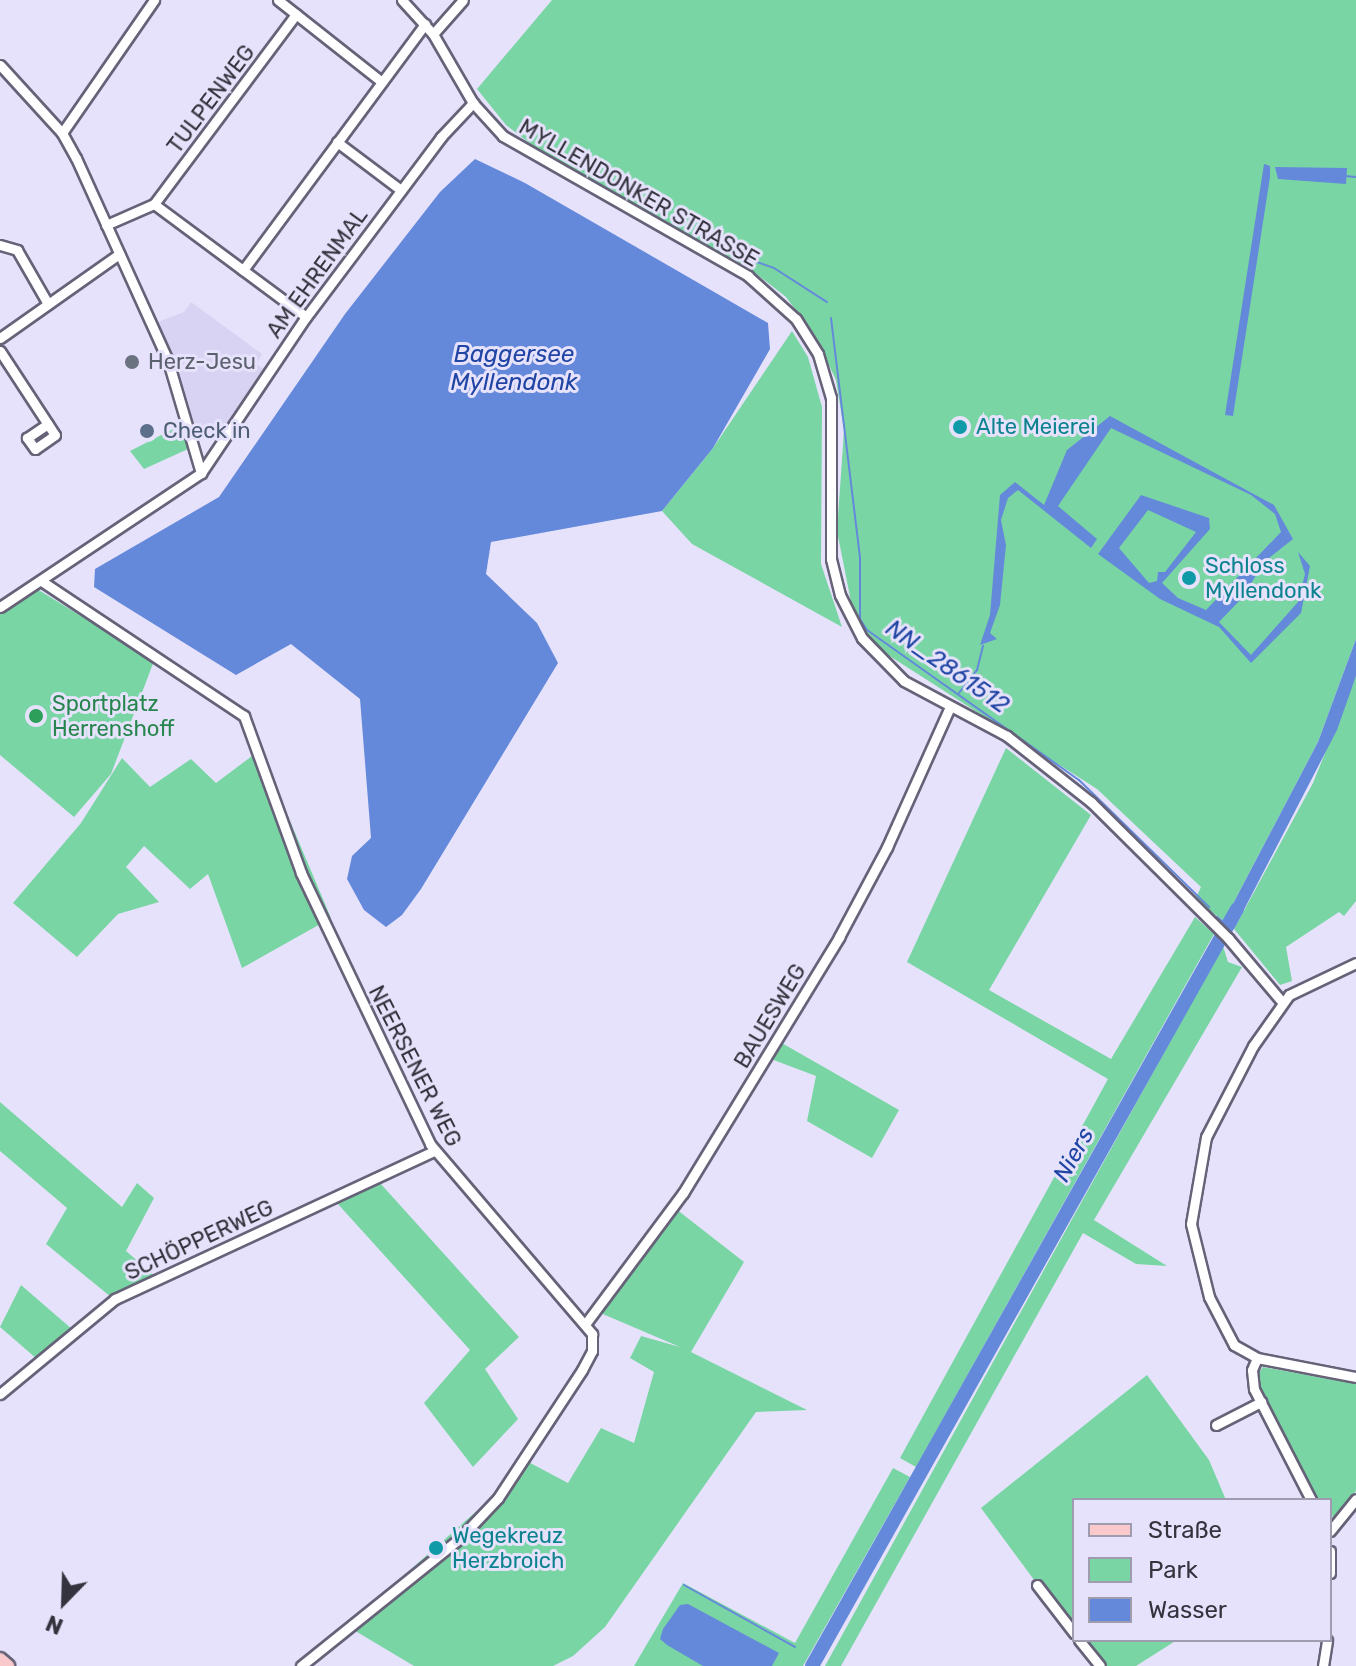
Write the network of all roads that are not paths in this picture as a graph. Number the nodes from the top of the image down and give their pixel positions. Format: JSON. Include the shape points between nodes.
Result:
{"nodes":[{"id":1,"x":154,"y":0,"type":"edge"},
{"id":2,"x":278,"y":0,"type":"edge"},
{"id":3,"x":402,"y":0,"type":"edge"},
{"id":4,"x":463,"y":0,"type":"edge"},
{"id":5,"x":296,"y":14,"type":"junction"},
{"id":6,"x":425,"y":24,"type":"junction"},
{"id":7,"x":433,"y":34,"type":"junction"},
{"id":8,"x":0,"y":65,"type":"edge"},
{"id":9,"x":382,"y":82,"type":"junction"},
{"id":10,"x":473,"y":103,"type":"junction"},
{"id":11,"x":62,"y":133,"type":"junction"},
{"id":12,"x":337,"y":142,"type":"junction"},
{"id":13,"x":401,"y":190,"type":"junction"},
{"id":14,"x":154,"y":204,"type":"junction"},
{"id":15,"x":106,"y":225,"type":"junction"},
{"id":16,"x":0,"y":245,"type":"edge"},
{"id":17,"x":119,"y":254,"type":"junction"},
{"id":18,"x":243,"y":270,"type":"junction"},
{"id":19,"x":48,"y":304,"type":"junction"},
{"id":20,"x":306,"y":317,"type":"junction"},
{"id":21,"x":0,"y":338,"type":"edge"},
{"id":22,"x":0,"y":351,"type":"edge"},
{"id":23,"x":48,"y":424,"type":"dead end"},
{"id":24,"x":201,"y":473,"type":"junction"},
{"id":25,"x":43,"y":582,"type":"junction"},
{"id":26,"x":0,"y":607,"type":"edge"},
{"id":27,"x":950,"y":707,"type":"junction"},
{"id":28,"x":1356,"y":963,"type":"edge"},
{"id":29,"x":1282,"y":1002,"type":"junction"},
{"id":30,"x":434,"y":1151,"type":"junction"},
{"id":31,"x":586,"y":1323,"type":"junction"},
{"id":32,"x":1257,"y":1358,"type":"junction"},
{"id":33,"x":1356,"y":1377,"type":"edge"},
{"id":34,"x":0,"y":1394,"type":"edge"},
{"id":35,"x":1261,"y":1402,"type":"junction"},
{"id":36,"x":1216,"y":1425,"type":"dead end"},
{"id":37,"x":1310,"y":1498,"type":"edge"},
{"id":38,"x":1356,"y":1499,"type":"edge"},
{"id":39,"x":1332,"y":1529,"type":"edge"},
{"id":40,"x":1037,"y":1585,"type":"dead end"},
{"id":41,"x":1072,"y":1630,"type":"edge"},
{"id":42,"x":1081,"y":1642,"type":"edge"},
{"id":43,"x":1327,"y":1642,"type":"edge"},
{"id":44,"x":0,"y":1659,"type":"edge"},
{"id":45,"x":1323,"y":1663,"type":"edge"},
{"id":46,"x":8,"y":1666,"type":"edge"},
{"id":47,"x":301,"y":1666,"type":"edge"},
{"id":48,"x":1100,"y":1666,"type":"edge"},
{"id":49,"x":1311,"y":1666,"type":"edge"}],
"edges":[{"from":1,"to":11,"type":"street"},
{"from":2,"to":5,"type":"street"},
{"from":3,"to":6,"type":"street","name":"MYLLENDONKER STRASSE"},
{"from":4,"to":7,"type":"street"},
{"from":5,"to":9,"type":"street"},
{"from":5,"to":14,"type":"street","name":"TULPENWEG"},
{"from":6,"to":7,"type":"street","name":"MYLLENDONKER STRASSE"},
{"from":6,"to":9,"type":"street"},
{"from":7,"to":10,"type":"street","name":"MYLLENDONKER STRASSE"},
{"from":8,"to":11,"type":"street"},
{"from":9,"to":12,"type":"street"},
{"from":10,"to":13,"type":"street","name":"AM EHRENMAL"},
{"from":10,"to":27,"type":"street","name":"MYLLENDONKER STRASSE","via":[[514,145],[748,276],[796,319],[820,360],[832,405],[829,535],[840,595],[855,628],[885,665]]},
{"from":11,"to":15,"type":"street"},
{"from":12,"to":13,"type":"street"},
{"from":12,"to":18,"type":"street"},
{"from":13,"to":20,"type":"street","name":"AM EHRENMAL"},
{"from":14,"to":15,"type":"street"},
{"from":14,"to":18,"type":"street"},
{"from":15,"to":17,"type":"street"},
{"from":16,"to":19,"type":"street","via":[[17,250]]},
{"from":17,"to":19,"type":"street"},
{"from":17,"to":24,"type":"street","via":[[168,361]]},
{"from":18,"to":20,"type":"street"},
{"from":19,"to":21,"type":"street"},
{"from":20,"to":24,"type":"street","name":"AM EHRENMAL"},
{"from":22,"to":23,"type":"street"},
{"from":24,"to":25,"type":"street"},
{"from":25,"to":26,"type":"street"},
{"from":25,"to":30,"type":"street","name":"NEERSENER WEG","via":[[244,716],[301,873]]},
{"from":27,"to":29,"type":"street","name":"MYLLENDONKER STRASSE","via":[[1015,741],[1078,791],[1228,938]]},
{"from":27,"to":31,"type":"street","name":"BAUESWEG","via":[[839,937],[683,1193]]},
{"from":28,"to":29,"type":"street"},
{"from":29,"to":32,"type":"street","via":[[1215,1116],[1200,1160],[1192,1211],[1198,1262],[1209,1297],[1234,1345]]},
{"from":30,"to":31,"type":"street","name":"NEERSENER WEG"},
{"from":30,"to":34,"type":"street","name":"SCHÖPPERWEG","via":[[115,1299]]},
{"from":31,"to":47,"type":"street","via":[[592,1351],[498,1498],[460,1538]]},
{"from":32,"to":33,"type":"street"},
{"from":32,"to":35,"type":"street","via":[[1252,1379]]},
{"from":35,"to":36,"type":"street"},
{"from":35,"to":37,"type":"street"},
{"from":38,"to":39,"type":"street"},
{"from":40,"to":41,"type":"street"},
{"from":42,"to":48,"type":"street"},
{"from":43,"to":45,"type":"street"},
{"from":44,"to":46,"type":"main road"},
{"from":45,"to":49,"type":"street"}]}
